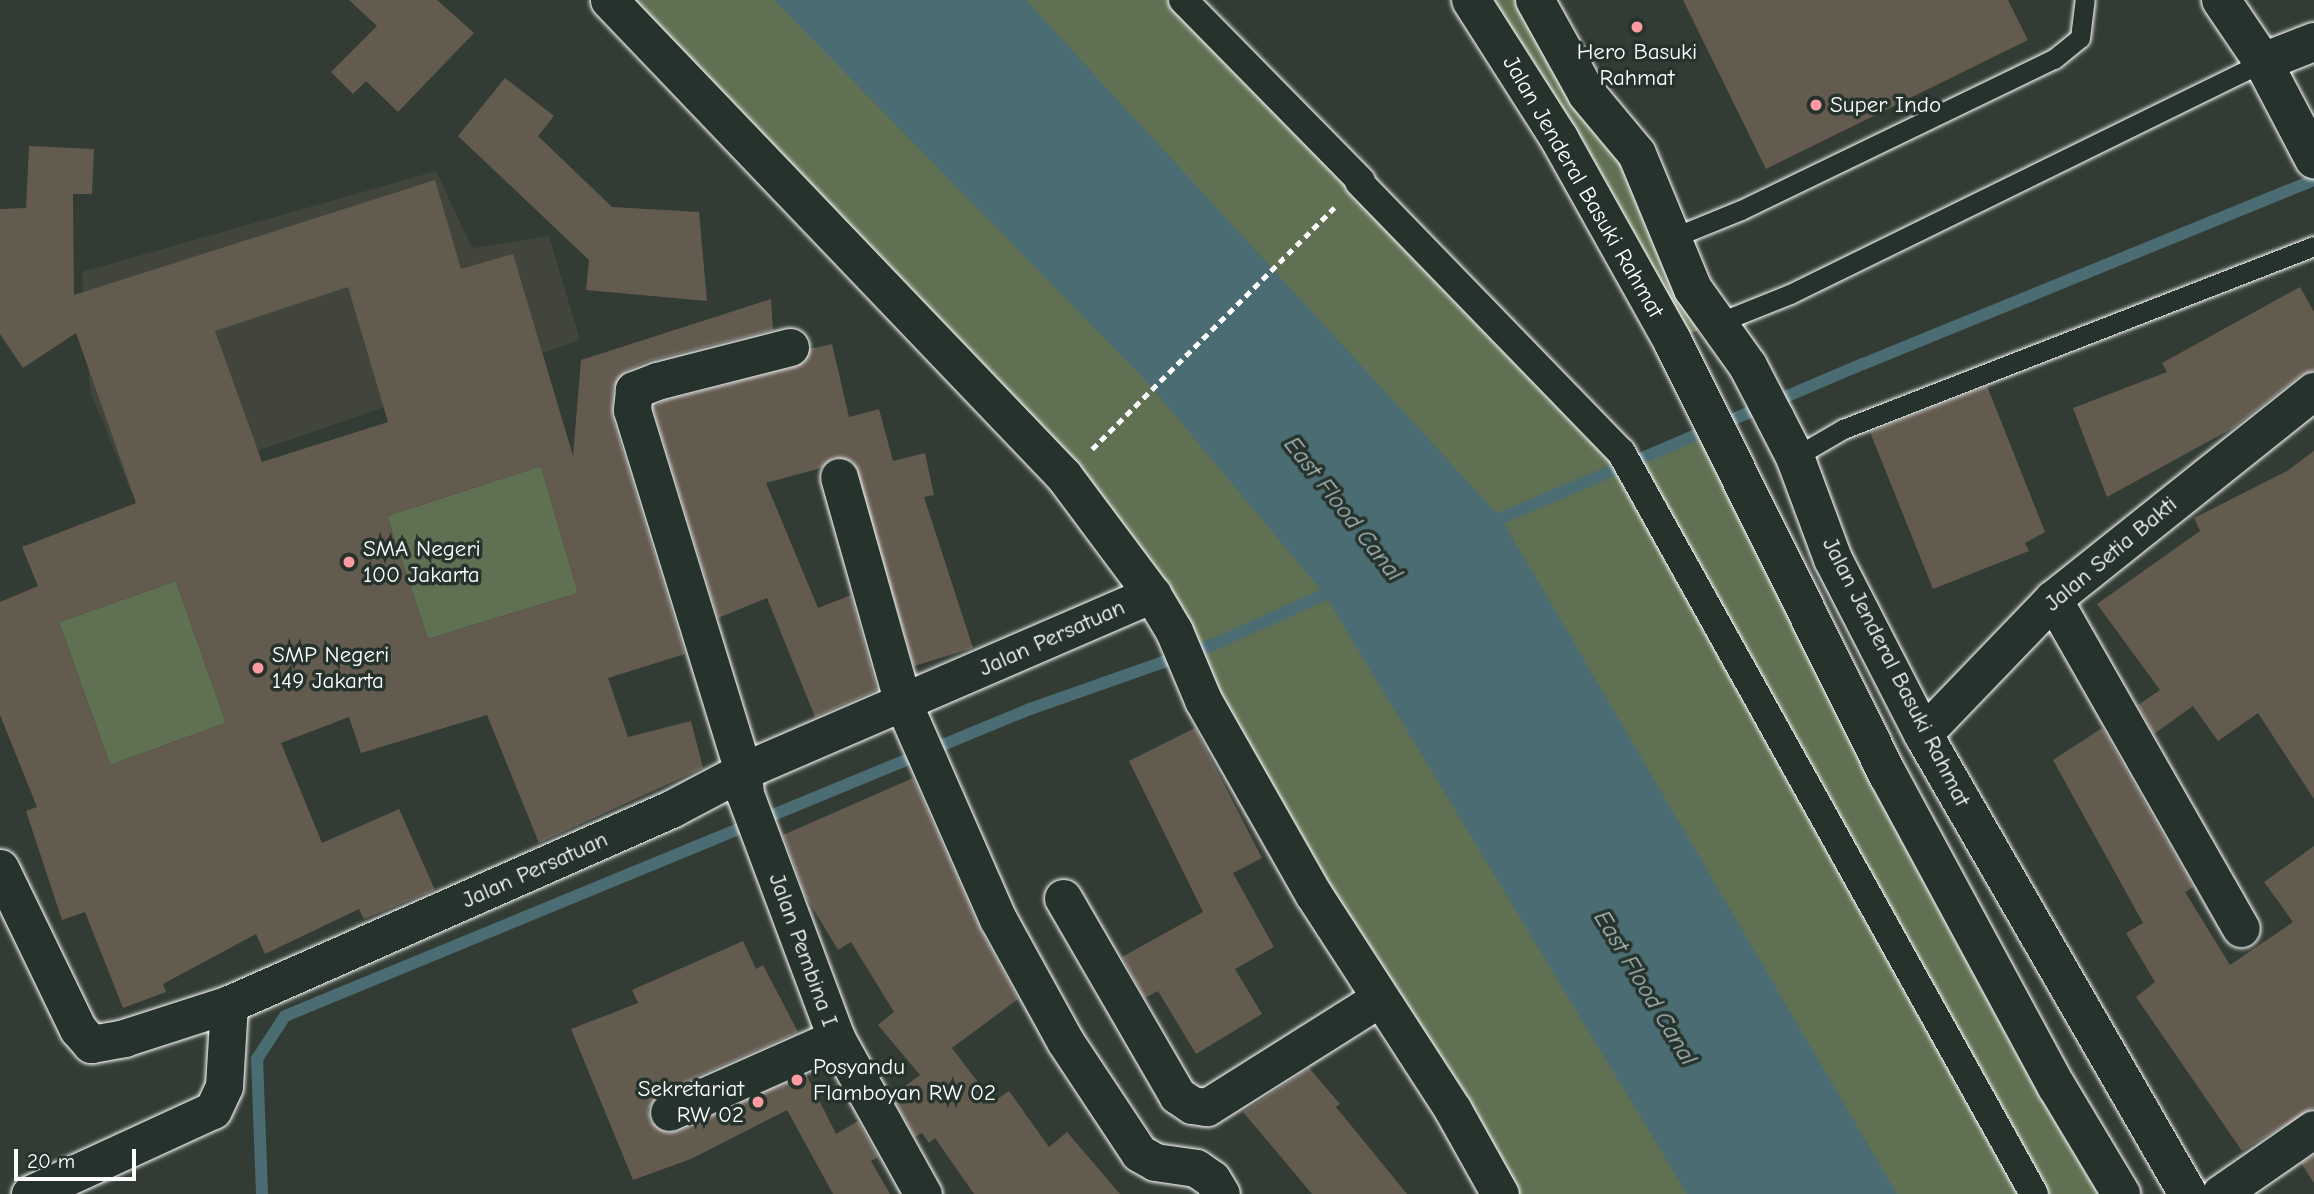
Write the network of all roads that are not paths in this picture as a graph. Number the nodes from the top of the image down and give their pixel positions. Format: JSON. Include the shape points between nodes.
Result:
{"nodes":[{"id":1,"x":609,"y":0,"type":"edge"},
{"id":2,"x":1184,"y":0,"type":"edge"},
{"id":3,"x":1471,"y":0,"type":"edge"},
{"id":4,"x":1535,"y":0,"type":"edge"},
{"id":5,"x":2085,"y":0,"type":"edge"},
{"id":6,"x":2221,"y":0,"type":"edge"},
{"id":7,"x":2314,"y":42,"type":"edge"},
{"id":8,"x":2263,"y":62,"type":"junction"},
{"id":9,"x":2302,"y":102,"type":"edge"},
{"id":10,"x":2311,"y":153,"type":"edge"},
{"id":11,"x":1672,"y":238,"type":"junction"},
{"id":12,"x":2314,"y":246,"type":"edge"},
{"id":13,"x":1715,"y":324,"type":"junction"},
{"id":14,"x":790,"y":346,"type":"dead end"},
{"id":15,"x":2314,"y":391,"type":"edge"},
{"id":16,"x":1795,"y":457,"type":"junction"},
{"id":17,"x":839,"y":477,"type":"dead end"},
{"id":18,"x":1152,"y":594,"type":"junction"},
{"id":19,"x":2053,"y":599,"type":"junction"},
{"id":20,"x":916,"y":728,"type":"junction"},
{"id":21,"x":1923,"y":734,"type":"junction"},
{"id":22,"x":748,"y":797,"type":"junction"},
{"id":23,"x":0,"y":868,"type":"edge"},
{"id":24,"x":1063,"y":898,"type":"dead end"},
{"id":25,"x":2241,"y":928,"type":"dead end"},
{"id":26,"x":1380,"y":998,"type":"junction"},
{"id":27,"x":229,"y":1004,"type":"junction"},
{"id":28,"x":836,"y":1038,"type":"junction"},
{"id":29,"x":669,"y":1112,"type":"dead end"},
{"id":30,"x":2314,"y":1129,"type":"edge"},
{"id":31,"x":30,"y":1194,"type":"edge"},
{"id":32,"x":923,"y":1194,"type":"edge"},
{"id":33,"x":1221,"y":1194,"type":"edge"},
{"id":34,"x":1500,"y":1194,"type":"edge"},
{"id":35,"x":2034,"y":1194,"type":"edge"},
{"id":36,"x":2121,"y":1194,"type":"edge"},
{"id":37,"x":2188,"y":1194,"type":"edge"},
{"id":38,"x":2220,"y":1194,"type":"edge"}],
"edges":[{"from":1,"to":18,"type":"street","via":[[1064,477]]},
{"from":2,"to":35,"type":"street","via":[[1621,452]]},
{"from":3,"to":36,"type":"main road","name":"Jalan Jenderal Basuki Rahmat","via":[[1559,138],[1696,386],[1888,775],[2057,1087]]},
{"from":4,"to":11,"type":"main road","name":"Jalan Jenderal Basuki Rahmat","via":[[1587,94],[1637,154]]},
{"from":5,"to":11,"type":"lane","via":[[2080,38],[2054,59],[1741,210]]},
{"from":6,"to":8,"type":"main road"},
{"from":7,"to":8,"type":"main road"},
{"from":8,"to":9,"type":"main road"},
{"from":8,"to":13,"type":"lane","via":[[1790,294]]},
{"from":9,"to":10,"type":"main road"},
{"from":11,"to":13,"type":"main road","name":"Jalan Jenderal Basuki Rahmat","via":[[1693,289]]},
{"from":12,"to":16,"type":"lane","via":[[1843,429]]},
{"from":13,"to":16,"type":"main road","name":"Jalan Jenderal Basuki Rahmat","via":[[1748,366]]},
{"from":14,"to":22,"type":"street","name":"Jalan Pembina I","via":[[657,380],[634,390],[630,399]]},
{"from":15,"to":19,"type":"street","name":"Jalan Setia Bakti"},
{"from":16,"to":21,"type":"main road","name":"Jalan Jenderal Basuki Rahmat","via":[[1833,559]]},
{"from":17,"to":20,"type":"street"},
{"from":18,"to":20,"type":"street","name":"Jalan Persatuan"},
{"from":18,"to":26,"type":"street","via":[[1199,690],[1314,895]]},
{"from":19,"to":21,"type":"street","name":"Jalan Setia Bakti"},
{"from":19,"to":25,"type":"street"},
{"from":20,"to":22,"type":"street","name":"Jalan Persatuan"},
{"from":20,"to":33,"type":"street","via":[[999,919],[1110,1114],[1146,1159],[1196,1168],[1212,1179]]},
{"from":21,"to":37,"type":"main road","name":"Jalan Jenderal Basuki Rahmat"},
{"from":22,"to":27,"type":"street","name":"Jalan Persatuan","via":[[673,808]]},
{"from":22,"to":28,"type":"street","name":"Jalan Pembina I"},
{"from":23,"to":27,"type":"street","name":"Jalan Persatuan","via":[[78,1029],[91,1044]]},
{"from":24,"to":26,"type":"street","via":[[1177,1096],[1192,1105],[1208,1107]]},
{"from":26,"to":34,"type":"street","via":[[1453,1110]]},
{"from":27,"to":31,"type":"street","via":[[224,1086],[213,1110]]},
{"from":28,"to":29,"type":"street"},
{"from":28,"to":32,"type":"street","name":"Jalan Pembina I"},
{"from":30,"to":38,"type":"street"}]}
